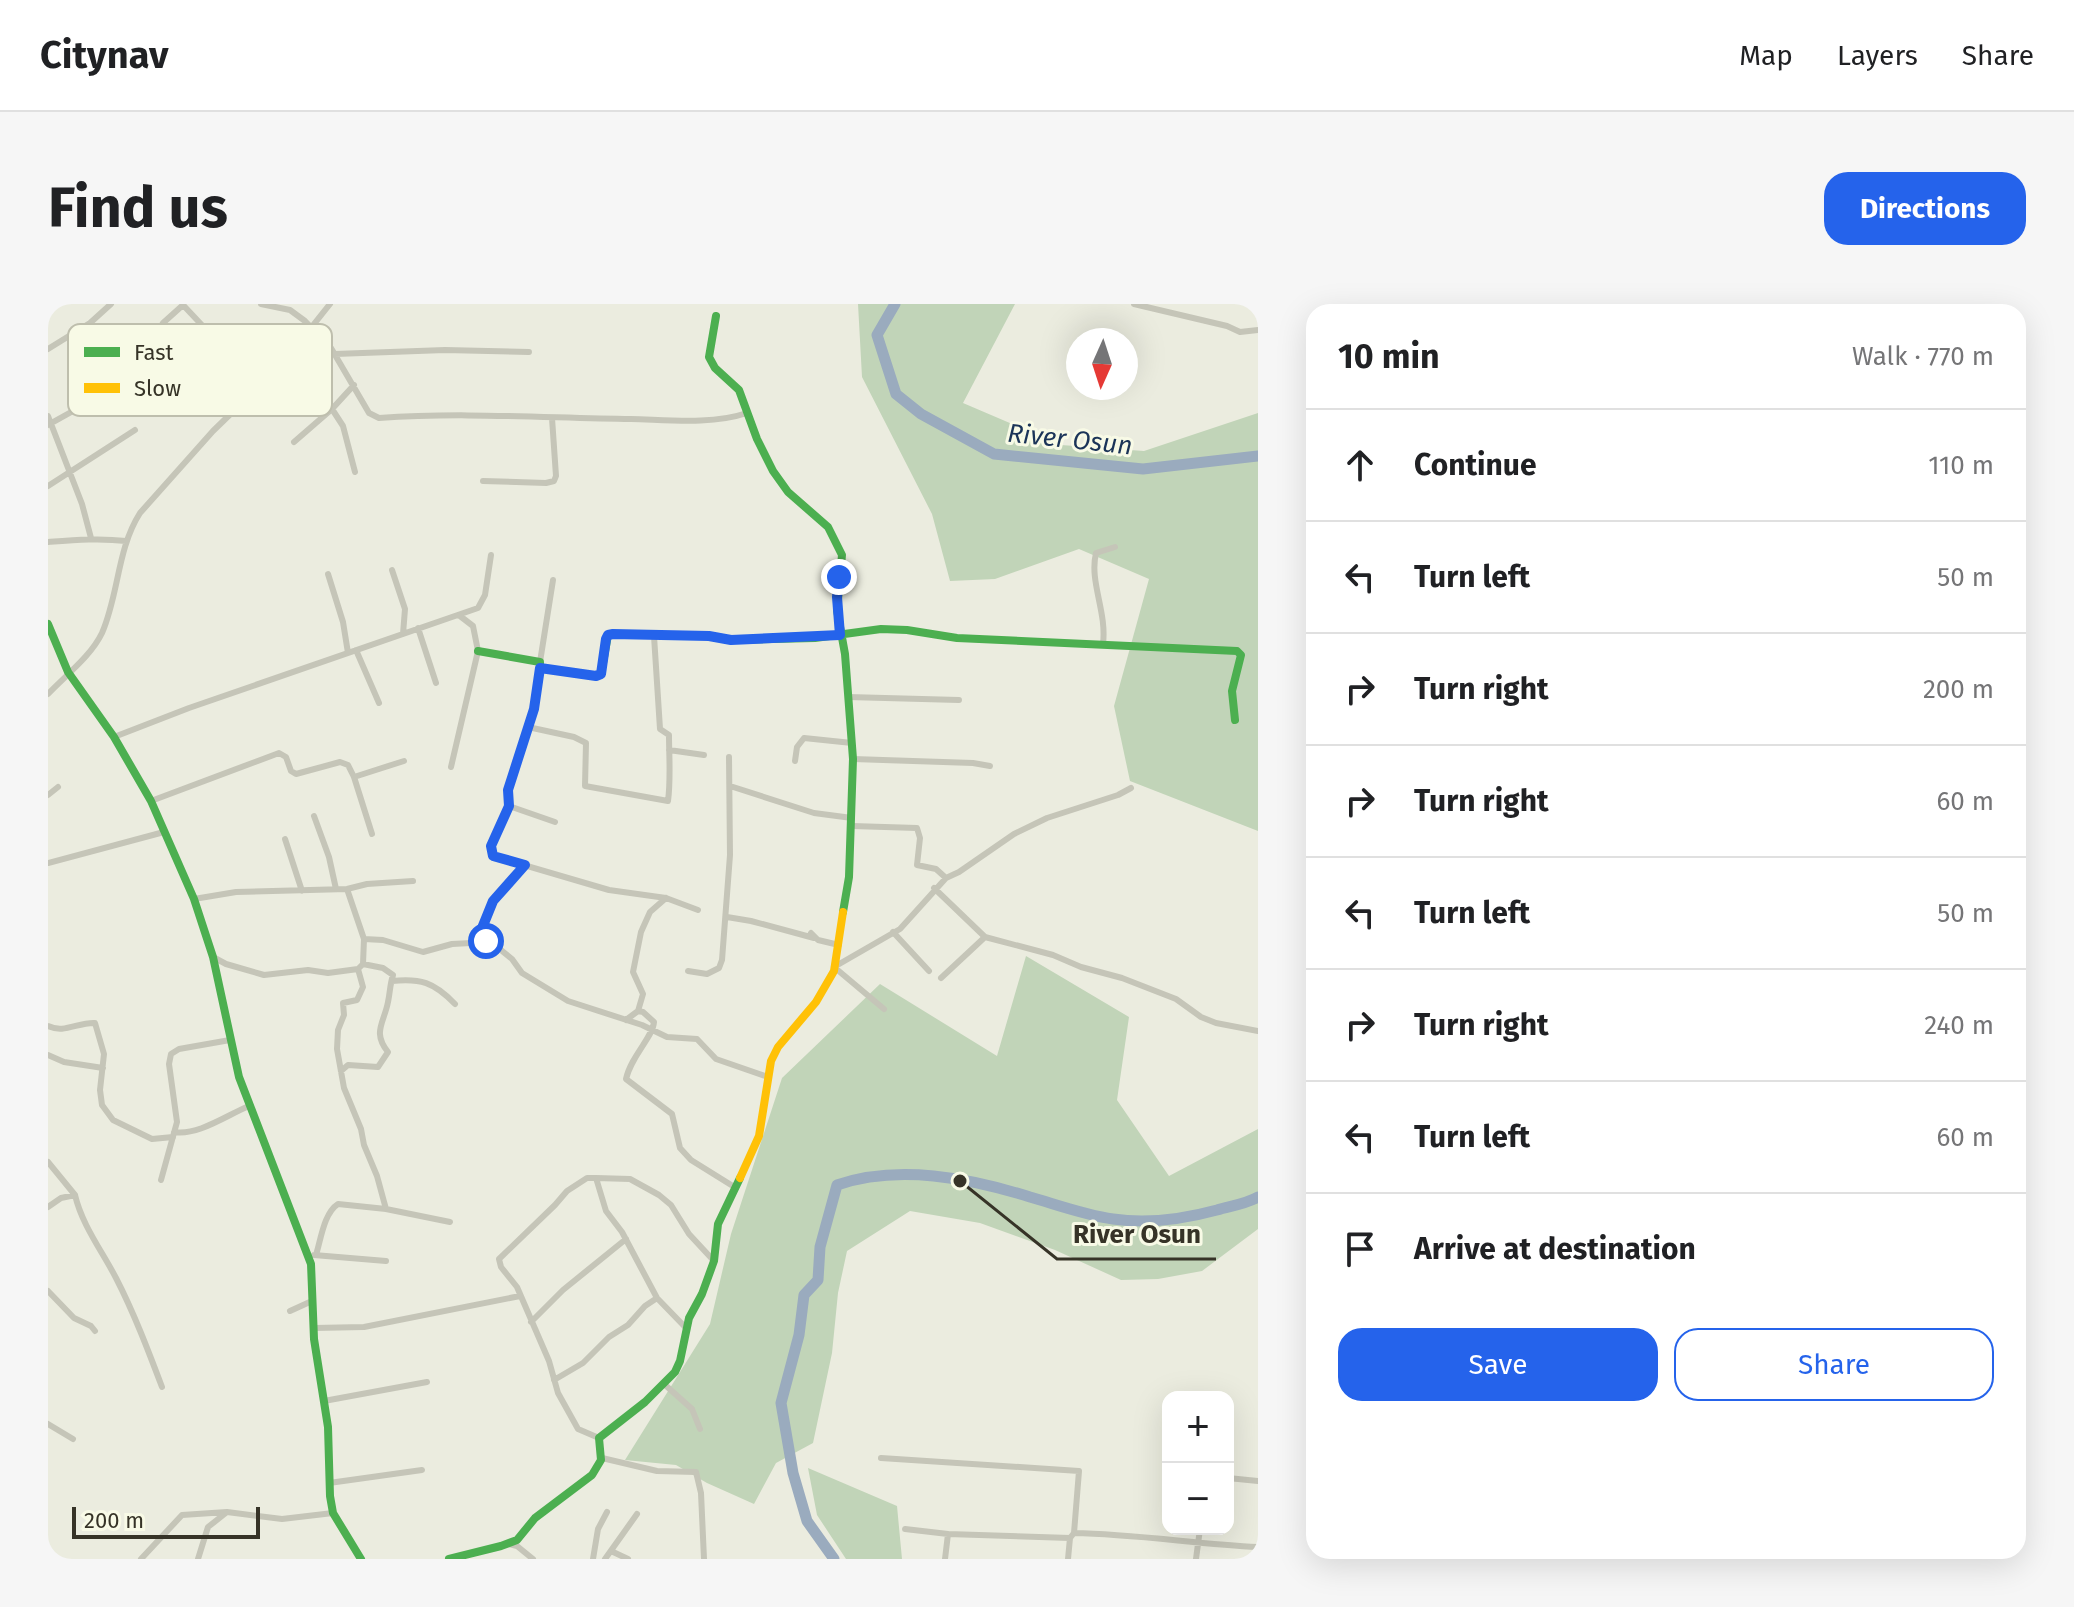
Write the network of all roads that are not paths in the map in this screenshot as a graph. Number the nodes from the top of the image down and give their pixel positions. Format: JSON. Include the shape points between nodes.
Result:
{"nodes":[{"id":1,"x":111,"y":304,"type":"edge"},
{"id":2,"x":261,"y":304,"type":"edge"},
{"id":3,"x":330,"y":304,"type":"edge"},
{"id":4,"x":1134,"y":304,"type":"edge"},
{"id":5,"x":184,"y":305,"type":"edge"},
{"id":6,"x":716,"y":316,"type":"dead end"},
{"id":7,"x":88,"y":324,"type":"edge"},
{"id":8,"x":162,"y":324,"type":"edge"},
{"id":9,"x":201,"y":324,"type":"edge"},
{"id":10,"x":307,"y":324,"type":"edge"},
{"id":11,"x":314,"y":324,"type":"edge"},
{"id":12,"x":1258,"y":330,"type":"edge"},
{"id":13,"x":68,"y":337,"type":"edge"},
{"id":14,"x":48,"y":349,"type":"edge"},
{"id":15,"x":332,"y":351,"type":"edge"},
{"id":16,"x":529,"y":352,"type":"dead end"},
{"id":17,"x":335,"y":354,"type":"junction"},
{"id":18,"x":354,"y":385,"type":"junction"},
{"id":19,"x":332,"y":409,"type":"joint"},
{"id":20,"x":68,"y":412,"type":"edge"},
{"id":21,"x":747,"y":413,"type":"junction"},
{"id":22,"x":228,"y":416,"type":"edge"},
{"id":23,"x":324,"y":416,"type":"edge"},
{"id":24,"x":552,"y":418,"type":"junction"},
{"id":25,"x":49,"y":421,"type":"edge"},
{"id":26,"x":135,"y":430,"type":"dead end"},
{"id":27,"x":294,"y":442,"type":"dead end"},
{"id":28,"x":69,"y":470,"type":"junction"},
{"id":29,"x":355,"y":472,"type":"dead end"},
{"id":30,"x":483,"y":481,"type":"dead end"},
{"id":31,"x":48,"y":486,"type":"edge"},
{"id":32,"x":91,"y":538,"type":"junction"},
{"id":33,"x":126,"y":541,"type":"junction"},
{"id":34,"x":48,"y":542,"type":"edge"},
{"id":35,"x":1115,"y":547,"type":"dead end"},
{"id":36,"x":491,"y":555,"type":"dead end"},
{"id":37,"x":392,"y":570,"type":"dead end"},
{"id":38,"x":328,"y":574,"type":"dead end"},
{"id":39,"x":553,"y":580,"type":"dead end"},
{"id":40,"x":460,"y":616,"type":"junction"},
{"id":41,"x":48,"y":624,"type":"edge"},
{"id":42,"x":418,"y":628,"type":"junction"},
{"id":43,"x":403,"y":634,"type":"junction"},
{"id":44,"x":840,"y":635,"type":"junction"},
{"id":45,"x":654,"y":636,"type":"junction"},
{"id":46,"x":1103,"y":644,"type":"junction"},
{"id":47,"x":478,"y":651,"type":"junction"},
{"id":48,"x":352,"y":652,"type":"junction"},
{"id":49,"x":540,"y":665,"type":"junction"},
{"id":50,"x":68,"y":672,"type":"junction"},
{"id":51,"x":436,"y":683,"type":"dead end"},
{"id":52,"x":48,"y":694,"type":"edge"},
{"id":53,"x":848,"y":697,"type":"junction"},
{"id":54,"x":959,"y":700,"type":"dead end"},
{"id":55,"x":379,"y":703,"type":"dead end"},
{"id":56,"x":1235,"y":720,"type":"dead end"},
{"id":57,"x":528,"y":727,"type":"junction"},
{"id":58,"x":114,"y":737,"type":"junction"},
{"id":59,"x":852,"y":743,"type":"junction"},
{"id":60,"x":669,"y":750,"type":"junction"},
{"id":61,"x":704,"y":755,"type":"dead end"},
{"id":62,"x":729,"y":757,"type":"dead end"},
{"id":63,"x":853,"y":759,"type":"junction"},
{"id":64,"x":404,"y":761,"type":"dead end"},
{"id":65,"x":795,"y":761,"type":"dead end"},
{"id":66,"x":990,"y":766,"type":"dead end"},
{"id":67,"x":451,"y":767,"type":"dead end"},
{"id":68,"x":354,"y":777,"type":"junction"},
{"id":69,"x":730,"y":786,"type":"junction"},
{"id":70,"x":58,"y":787,"type":"dead end"},
{"id":71,"x":1131,"y":788,"type":"dead end"},
{"id":72,"x":48,"y":795,"type":"edge"},
{"id":73,"x":151,"y":801,"type":"junction"},
{"id":74,"x":509,"y":806,"type":"junction"},
{"id":75,"x":314,"y":816,"type":"dead end"},
{"id":76,"x":555,"y":822,"type":"dead end"},
{"id":77,"x":852,"y":822,"type":"junction"},
{"id":78,"x":164,"y":832,"type":"junction"},
{"id":79,"x":372,"y":834,"type":"dead end"},
{"id":80,"x":285,"y":839,"type":"dead end"},
{"id":81,"x":48,"y":863,"type":"edge"},
{"id":82,"x":525,"y":865,"type":"junction"},
{"id":83,"x":946,"y":878,"type":"junction"},
{"id":84,"x":413,"y":881,"type":"dead end"},
{"id":85,"x":934,"y":888,"type":"junction"},
{"id":86,"x":336,"y":889,"type":"junction"},
{"id":87,"x":347,"y":889,"type":"junction"},
{"id":88,"x":302,"y":891,"type":"junction"},
{"id":89,"x":666,"y":898,"type":"junction"},
{"id":90,"x":194,"y":899,"type":"junction"},
{"id":91,"x":698,"y":910,"type":"dead end"},
{"id":92,"x":727,"y":917,"type":"junction"},
{"id":93,"x":893,"y":932,"type":"junction"},
{"id":94,"x":985,"y":937,"type":"junction"},
{"id":95,"x":364,"y":939,"type":"junction"},
{"id":96,"x":476,"y":943,"type":"junction"},
{"id":97,"x":839,"y":945,"type":"junction"},
{"id":98,"x":213,"y":957,"type":"junction"},
{"id":99,"x":360,"y":966,"type":"junction"},
{"id":100,"x":834,"y":967,"type":"junction"},
{"id":101,"x":688,"y":971,"type":"dead end"},
{"id":102,"x":929,"y":971,"type":"dead end"},
{"id":103,"x":941,"y":978,"type":"dead end"},
{"id":104,"x":392,"y":981,"type":"junction"},
{"id":105,"x":455,"y":1004,"type":"dead end"},
{"id":106,"x":884,"y":1009,"type":"dead end"},
{"id":107,"x":638,"y":1011,"type":"junction"},
{"id":108,"x":626,"y":1020,"type":"junction"},
{"id":109,"x":48,"y":1026,"type":"edge"},
{"id":110,"x":653,"y":1031,"type":"junction"},
{"id":111,"x":1258,"y":1031,"type":"edge"},
{"id":112,"x":230,"y":1040,"type":"junction"},
{"id":113,"x":48,"y":1055,"type":"edge"},
{"id":114,"x":103,"y":1068,"type":"junction"},
{"id":115,"x":341,"y":1071,"type":"junction"},
{"id":116,"x":768,"y":1077,"type":"junction"},
{"id":117,"x":249,"y":1106,"type":"junction"},
{"id":118,"x":173,"y":1134,"type":"junction"},
{"id":119,"x":48,"y":1162,"type":"edge"},
{"id":120,"x":596,"y":1178,"type":"junction"},
{"id":121,"x":161,"y":1180,"type":"dead end"},
{"id":122,"x":736,"y":1188,"type":"junction"},
{"id":123,"x":75,"y":1195,"type":"junction"},
{"id":124,"x":48,"y":1207,"type":"edge"},
{"id":125,"x":386,"y":1209,"type":"junction"},
{"id":126,"x":450,"y":1222,"type":"dead end"},
{"id":127,"x":626,"y":1239,"type":"junction"},
{"id":128,"x":313,"y":1256,"type":"junction"},
{"id":129,"x":386,"y":1261,"type":"dead end"},
{"id":130,"x":714,"y":1261,"type":"junction"},
{"id":131,"x":48,"y":1291,"type":"edge"},
{"id":132,"x":520,"y":1296,"type":"junction"},
{"id":133,"x":657,"y":1298,"type":"junction"},
{"id":134,"x":312,"y":1301,"type":"junction"},
{"id":135,"x":290,"y":1311,"type":"dead end"},
{"id":136,"x":531,"y":1322,"type":"junction"},
{"id":137,"x":314,"y":1328,"type":"junction"},
{"id":138,"x":687,"y":1329,"type":"junction"},
{"id":139,"x":95,"y":1331,"type":"dead end"},
{"id":140,"x":554,"y":1380,"type":"junction"},
{"id":141,"x":427,"y":1382,"type":"dead end"},
{"id":142,"x":664,"y":1384,"type":"junction"},
{"id":143,"x":162,"y":1387,"type":"dead end"},
{"id":144,"x":324,"y":1401,"type":"junction"},
{"id":145,"x":48,"y":1424,"type":"edge"},
{"id":146,"x":700,"y":1429,"type":"dead end"},
{"id":147,"x":599,"y":1438,"type":"junction"},
{"id":148,"x":73,"y":1439,"type":"dead end"},
{"id":149,"x":602,"y":1458,"type":"junction"},
{"id":150,"x":881,"y":1458,"type":"dead end"},
{"id":151,"x":422,"y":1470,"type":"dead end"},
{"id":152,"x":1234,"y":1479,"type":"edge"},
{"id":153,"x":1258,"y":1481,"type":"edge"},
{"id":154,"x":329,"y":1483,"type":"junction"},
{"id":155,"x":227,"y":1512,"type":"junction"},
{"id":156,"x":607,"y":1512,"type":"dead end"},
{"id":157,"x":333,"y":1513,"type":"junction"},
{"id":158,"x":637,"y":1514,"type":"dead end"},
{"id":159,"x":905,"y":1529,"type":"dead end"},
{"id":160,"x":948,"y":1534,"type":"junction"},
{"id":161,"x":1072,"y":1535,"type":"junction"},
{"id":162,"x":1200,"y":1535,"type":"edge"},
{"id":163,"x":509,"y":1544,"type":"junction"},
{"id":164,"x":1199,"y":1544,"type":"junction"},
{"id":165,"x":1258,"y":1547,"type":"edge"},
{"id":166,"x":611,"y":1551,"type":"junction"},
{"id":167,"x":141,"y":1559,"type":"edge"},
{"id":168,"x":198,"y":1559,"type":"edge"},
{"id":169,"x":361,"y":1559,"type":"edge"},
{"id":170,"x":449,"y":1559,"type":"edge"},
{"id":171,"x":533,"y":1559,"type":"edge"},
{"id":172,"x":593,"y":1559,"type":"edge"},
{"id":173,"x":605,"y":1559,"type":"edge"},
{"id":174,"x":628,"y":1559,"type":"edge"},
{"id":175,"x":704,"y":1559,"type":"edge"},
{"id":176,"x":945,"y":1559,"type":"edge"},
{"id":177,"x":1068,"y":1559,"type":"edge"},
{"id":178,"x":1196,"y":1559,"type":"edge"}],
"edges":[{"from":1,"to":7,"type":"street"},
{"from":2,"to":10,"type":"street","via":[[298,314]]},
{"from":3,"to":11,"type":"street"},
{"from":4,"to":12,"type":"street","via":[[1240,332]]},
{"from":5,"to":8,"type":"street"},
{"from":5,"to":9,"type":"street"},
{"from":6,"to":21,"type":"street","via":[[709,357],[739,390]]},
{"from":13,"to":14,"type":"street"},
{"from":15,"to":17,"type":"street"},
{"from":16,"to":17,"type":"street"},
{"from":17,"to":18,"type":"street"},
{"from":18,"to":19,"type":"street"},
{"from":18,"to":24,"type":"street","via":[[369,413],[379,418]]},
{"from":19,"to":29,"type":"street","via":[[343,426]]},
{"from":20,"to":25,"type":"street"},
{"from":21,"to":24,"type":"street","via":[[710,419]]},
{"from":21,"to":44,"type":"street","via":[[773,471],[836,539],[842,555]]},
{"from":22,"to":33,"type":"street","via":[[140,513]]},
{"from":23,"to":27,"type":"street"},
{"from":24,"to":30,"type":"street","via":[[554,481]]},
{"from":25,"to":28,"type":"street"},
{"from":26,"to":28,"type":"street"},
{"from":28,"to":31,"type":"street"},
{"from":28,"to":32,"type":"street"},
{"from":32,"to":33,"type":"street"},
{"from":32,"to":34,"type":"street"},
{"from":33,"to":50,"type":"street","via":[[101,636]]},
{"from":35,"to":46,"type":"street","via":[[1096,553],[1094,563]]},
{"from":36,"to":40,"type":"street","via":[[482,601]]},
{"from":37,"to":43,"type":"street","via":[[405,609]]},
{"from":38,"to":48,"type":"street"},
{"from":39,"to":49,"type":"street"},
{"from":40,"to":42,"type":"street"},
{"from":40,"to":47,"type":"street","via":[[473,626]]},
{"from":41,"to":50,"type":"street"},
{"from":42,"to":43,"type":"street"},
{"from":42,"to":51,"type":"street"},
{"from":43,"to":48,"type":"street"},
{"from":44,"to":45,"type":"street","via":[[731,640]]},
{"from":44,"to":46,"type":"street","via":[[881,629]]},
{"from":44,"to":53,"type":"street"},
{"from":45,"to":49,"type":"street","via":[[608,635],[603,668],[596,676]]},
{"from":45,"to":60,"type":"street","via":[[660,729],[669,735]]},
{"from":46,"to":56,"type":"street","via":[[1240,652],[1232,691]]},
{"from":47,"to":49,"type":"street"},
{"from":47,"to":67,"type":"street"},
{"from":48,"to":55,"type":"street"},
{"from":48,"to":58,"type":"street"},
{"from":49,"to":57,"type":"street"},
{"from":50,"to":52,"type":"street"},
{"from":50,"to":58,"type":"street"},
{"from":53,"to":54,"type":"street"},
{"from":53,"to":59,"type":"street"},
{"from":57,"to":60,"type":"street","via":[[586,743],[585,786],[668,801]]},
{"from":57,"to":74,"type":"street","via":[[508,790]]},
{"from":58,"to":73,"type":"street"},
{"from":59,"to":63,"type":"street"},
{"from":59,"to":65,"type":"street","via":[[804,738]]},
{"from":60,"to":61,"type":"street"},
{"from":62,"to":69,"type":"street"},
{"from":63,"to":66,"type":"street"},
{"from":63,"to":77,"type":"street"},
{"from":64,"to":68,"type":"street"},
{"from":68,"to":73,"type":"street","via":[[340,762],[296,774],[279,753]]},
{"from":68,"to":79,"type":"street"},
{"from":69,"to":77,"type":"street"},
{"from":69,"to":92,"type":"street"},
{"from":70,"to":72,"type":"street"},
{"from":71,"to":83,"type":"street","via":[[1036,823]]},
{"from":73,"to":78,"type":"street"},
{"from":74,"to":76,"type":"street"},
{"from":74,"to":82,"type":"street","via":[[491,846],[493,856]]},
{"from":75,"to":86,"type":"street"},
{"from":77,"to":83,"type":"street","via":[[917,828],[917,865],[936,869]]},
{"from":77,"to":97,"type":"street"},
{"from":78,"to":81,"type":"street"},
{"from":78,"to":90,"type":"street"},
{"from":80,"to":88,"type":"street"},
{"from":82,"to":89,"type":"street","via":[[609,890]]},
{"from":82,"to":96,"type":"street","via":[[493,901]]},
{"from":83,"to":85,"type":"street"},
{"from":84,"to":87,"type":"street"},
{"from":85,"to":93,"type":"street"},
{"from":85,"to":94,"type":"street"},
{"from":86,"to":87,"type":"street"},
{"from":86,"to":88,"type":"street"},
{"from":87,"to":95,"type":"street"},
{"from":88,"to":90,"type":"street"},
{"from":89,"to":91,"type":"street"},
{"from":89,"to":107,"type":"street","via":[[650,912],[636,951],[633,972],[643,994]]},
{"from":90,"to":98,"type":"street"},
{"from":92,"to":97,"type":"street"},
{"from":92,"to":101,"type":"street","via":[[719,968],[707,974]]},
{"from":93,"to":100,"type":"street"},
{"from":93,"to":102,"type":"street"},
{"from":94,"to":103,"type":"street"},
{"from":94,"to":111,"type":"street","via":[[1122,978],[1176,999],[1216,1023]]},
{"from":95,"to":96,"type":"street","via":[[423,952]]},
{"from":95,"to":99,"type":"street"},
{"from":96,"to":108,"type":"street","via":[[497,945],[522,973],[568,1001]]},
{"from":97,"to":100,"type":"street"},
{"from":98,"to":99,"type":"street","via":[[264,975]]},
{"from":98,"to":112,"type":"street"},
{"from":99,"to":104,"type":"street","via":[[383,968],[393,975]]},
{"from":99,"to":115,"type":"street","via":[[363,987],[357,1000],[343,1003],[338,1030]]},
{"from":100,"to":106,"type":"street"},
{"from":100,"to":116,"type":"street","via":[[816,1002],[778,1047]]},
{"from":104,"to":105,"type":"street","via":[[424,980]]},
{"from":104,"to":115,"type":"street","via":[[379,1027],[388,1052],[378,1067],[348,1065]]},
{"from":107,"to":108,"type":"street"},
{"from":107,"to":110,"type":"street","via":[[654,1022]]},
{"from":108,"to":110,"type":"street"},
{"from":109,"to":114,"type":"street","via":[[67,1029],[95,1023]]},
{"from":110,"to":116,"type":"street","via":[[697,1039],[716,1059]]},
{"from":110,"to":122,"type":"street","via":[[635,1054],[626,1079],[672,1114],[680,1148],[691,1160]]},
{"from":112,"to":117,"type":"street"},
{"from":112,"to":118,"type":"street","via":[[171,1054],[177,1122]]},
{"from":113,"to":114,"type":"street"},
{"from":114,"to":118,"type":"street","via":[[102,1105],[113,1120],[152,1139]]},
{"from":115,"to":125,"type":"street"},
{"from":116,"to":122,"type":"street","via":[[759,1136]]},
{"from":117,"to":118,"type":"street"},
{"from":117,"to":128,"type":"street"},
{"from":118,"to":121,"type":"street"},
{"from":119,"to":123,"type":"street"},
{"from":120,"to":127,"type":"street","via":[[606,1211]]},
{"from":120,"to":130,"type":"street","via":[[630,1179],[659,1195]]},
{"from":120,"to":132,"type":"street","via":[[567,1191],[499,1259]]},
{"from":122,"to":130,"type":"street","via":[[718,1224]]},
{"from":123,"to":124,"type":"street"},
{"from":123,"to":143,"type":"street","via":[[128,1302]]},
{"from":125,"to":126,"type":"street"},
{"from":125,"to":128,"type":"street","via":[[333,1207]]},
{"from":127,"to":133,"type":"street"},
{"from":127,"to":136,"type":"street"},
{"from":128,"to":129,"type":"street"},
{"from":128,"to":134,"type":"street"},
{"from":130,"to":138,"type":"street"},
{"from":131,"to":139,"type":"street"},
{"from":132,"to":136,"type":"street"},
{"from":132,"to":137,"type":"street","via":[[364,1327]]},
{"from":133,"to":138,"type":"street"},
{"from":133,"to":140,"type":"street","via":[[583,1363]]},
{"from":134,"to":135,"type":"street"},
{"from":134,"to":137,"type":"street"},
{"from":136,"to":140,"type":"street"},
{"from":137,"to":144,"type":"street"},
{"from":138,"to":142,"type":"street","via":[[680,1361]]},
{"from":140,"to":147,"type":"street","via":[[578,1429]]},
{"from":141,"to":144,"type":"street"},
{"from":142,"to":146,"type":"street","via":[[692,1409]]},
{"from":142,"to":147,"type":"street"},
{"from":144,"to":154,"type":"street"},
{"from":145,"to":148,"type":"street"},
{"from":147,"to":149,"type":"street"},
{"from":149,"to":163,"type":"street","via":[[597,1470]]},
{"from":149,"to":175,"type":"street","via":[[657,1471],[696,1472]]},
{"from":150,"to":161,"type":"street","via":[[1079,1471]]},
{"from":151,"to":154,"type":"street"},
{"from":152,"to":153,"type":"street"},
{"from":154,"to":157,"type":"street"},
{"from":155,"to":157,"type":"street","via":[[282,1519]]},
{"from":155,"to":167,"type":"street","via":[[182,1515]]},
{"from":155,"to":168,"type":"street","via":[[208,1527]]},
{"from":156,"to":172,"type":"street"},
{"from":157,"to":169,"type":"street"},
{"from":158,"to":166,"type":"street"},
{"from":159,"to":160,"type":"street"},
{"from":160,"to":161,"type":"street"},
{"from":160,"to":176,"type":"street"},
{"from":161,"to":164,"type":"street"},
{"from":161,"to":177,"type":"street"},
{"from":162,"to":164,"type":"street"},
{"from":163,"to":170,"type":"street"},
{"from":163,"to":171,"type":"street"},
{"from":164,"to":165,"type":"street"},
{"from":164,"to":178,"type":"street"},
{"from":166,"to":173,"type":"street"},
{"from":166,"to":174,"type":"street"}]}
